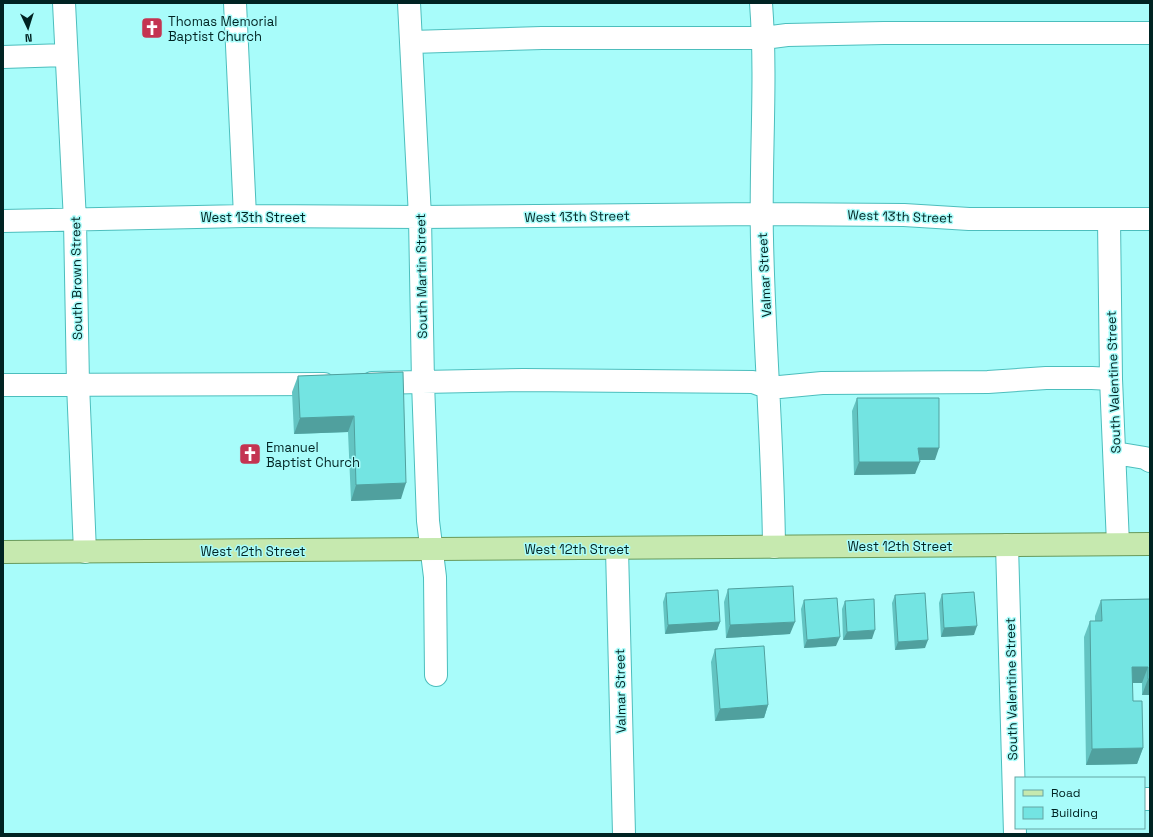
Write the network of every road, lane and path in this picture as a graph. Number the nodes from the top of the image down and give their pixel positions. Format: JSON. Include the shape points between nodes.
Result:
{"nodes":[{"id":1,"x":64,"y":3,"type":"edge"},
{"id":2,"x":235,"y":3,"type":"edge"},
{"id":3,"x":409,"y":3,"type":"edge"},
{"id":4,"x":762,"y":3,"type":"edge"},
{"id":5,"x":1150,"y":33,"type":"edge"},
{"id":6,"x":764,"y":38,"type":"junction"},
{"id":7,"x":412,"y":42,"type":"junction"},
{"id":8,"x":66,"y":55,"type":"junction"},
{"id":9,"x":3,"y":57,"type":"edge"},
{"id":10,"x":762,"y":214,"type":"junction"},
{"id":11,"x":245,"y":216,"type":"junction"},
{"id":12,"x":420,"y":217,"type":"junction"},
{"id":13,"x":1150,"y":219,"type":"edge"},
{"id":14,"x":1109,"y":220,"type":"junction"},
{"id":15,"x":3,"y":221,"type":"edge"},
{"id":16,"x":75,"y":221,"type":"junction"},
{"id":17,"x":1111,"y":379,"type":"junction"},
{"id":18,"x":423,"y":382,"type":"junction"},
{"id":19,"x":78,"y":384,"type":"junction"},
{"id":20,"x":3,"y":385,"type":"edge"},
{"id":21,"x":769,"y":388,"type":"junction"},
{"id":22,"x":1115,"y":453,"type":"junction"},
{"id":23,"x":1150,"y":462,"type":"edge"},
{"id":24,"x":1118,"y":544,"type":"junction"},
{"id":25,"x":1150,"y":544,"type":"edge"},
{"id":26,"x":1007,"y":545,"type":"junction"},
{"id":27,"x":774,"y":547,"type":"junction"},
{"id":28,"x":617,"y":549,"type":"junction"},
{"id":29,"x":433,"y":550,"type":"junction"},
{"id":30,"x":3,"y":552,"type":"edge"},
{"id":31,"x":85,"y":552,"type":"junction"},
{"id":32,"x":436,"y":675,"type":"dead end"},
{"id":33,"x":1015,"y":801,"type":"edge"},
{"id":34,"x":624,"y":834,"type":"edge"},
{"id":35,"x":1015,"y":834,"type":"edge"}],
"edges":[{"from":1,"to":8,"type":"street","name":"South Brown Street"},
{"from":2,"to":11,"type":"street"},
{"from":3,"to":7,"type":"street","name":"South Martin Street"},
{"from":4,"to":6,"type":"street","name":"Valmar Street"},
{"from":5,"to":6,"type":"street","via":[[876,33]]},
{"from":6,"to":7,"type":"street","via":[[542,38]]},
{"from":6,"to":10,"type":"street","name":"Valmar Street"},
{"from":7,"to":12,"type":"street","name":"South Martin Street"},
{"from":8,"to":9,"type":"street"},
{"from":8,"to":16,"type":"street","name":"South Brown Street"},
{"from":10,"to":12,"type":"street","name":"West 13th Street"},
{"from":10,"to":14,"type":"street","name":"West 13th Street"},
{"from":10,"to":21,"type":"street","name":"Valmar Street"},
{"from":11,"to":12,"type":"street","name":"West 13th Street"},
{"from":11,"to":16,"type":"street","name":"West 13th Street"},
{"from":12,"to":18,"type":"street","name":"South Martin Street"},
{"from":13,"to":14,"type":"street","name":"West 13th Street"},
{"from":14,"to":17,"type":"street","name":"South Valentine Street"},
{"from":15,"to":16,"type":"street","name":"West 13th Street"},
{"from":16,"to":19,"type":"street","name":"South Brown Street"},
{"from":17,"to":21,"type":"street","via":[[822,383]]},
{"from":17,"to":22,"type":"street","name":"South Valentine Street"},
{"from":18,"to":19,"type":"street"},
{"from":18,"to":21,"type":"street","via":[[753,382]]},
{"from":18,"to":29,"type":"street","name":"South Martin Street","via":[[428,521]]},
{"from":19,"to":20,"type":"street"},
{"from":19,"to":31,"type":"street","name":"South Brown Street"},
{"from":21,"to":27,"type":"street","name":"Valmar Street"},
{"from":22,"to":23,"type":"street","via":[[1145,458]]},
{"from":22,"to":24,"type":"street","name":"South Valentine Street"},
{"from":24,"to":25,"type":"main road","name":"West 12th Street"},
{"from":24,"to":26,"type":"main road","name":"West 12th Street"},
{"from":26,"to":27,"type":"main road","name":"West 12th Street"},
{"from":26,"to":33,"type":"street","name":"South Valentine Street"},
{"from":27,"to":28,"type":"main road","name":"West 12th Street"},
{"from":28,"to":29,"type":"main road","name":"West 12th Street"},
{"from":28,"to":34,"type":"street","name":"Valmar Street"},
{"from":29,"to":31,"type":"main road","name":"West 12th Street"},
{"from":29,"to":32,"type":"street","name":"South Martin Street"},
{"from":30,"to":31,"type":"main road","name":"West 12th Street"},
{"from":33,"to":35,"type":"street","name":"South Valentine Street"}]}
